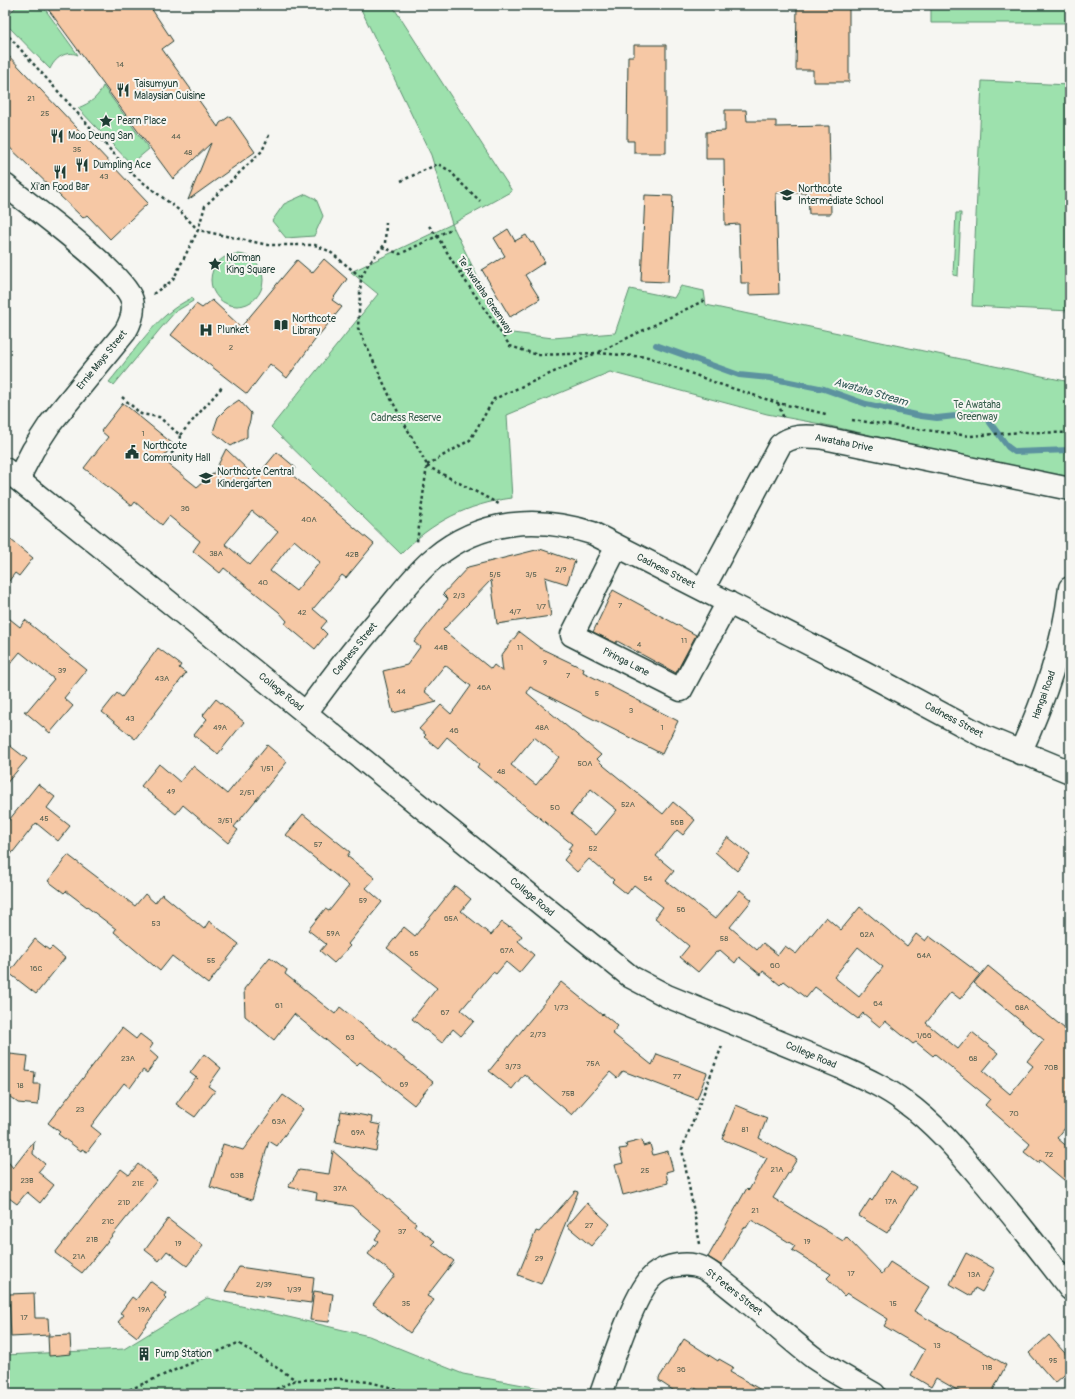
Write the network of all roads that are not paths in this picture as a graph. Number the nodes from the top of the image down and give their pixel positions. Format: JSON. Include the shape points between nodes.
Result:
{"nodes":[{"id":1,"x":5,"y":185,"type":"edge"},
{"id":2,"x":11,"y":474,"type":"edge"},
{"id":3,"x":1070,"y":489,"type":"edge"},
{"id":4,"x":617,"y":546,"type":"junction"},
{"id":5,"x":1070,"y":588,"type":"edge"},
{"id":6,"x":703,"y":589,"type":"junction"},
{"id":7,"x":728,"y":602,"type":"junction"},
{"id":8,"x":1068,"y":616,"type":"edge"},
{"id":9,"x":306,"y":713,"type":"junction"},
{"id":10,"x":1020,"y":753,"type":"junction"},
{"id":11,"x":1070,"y":772,"type":"edge"},
{"id":12,"x":1070,"y":1289,"type":"edge"},
{"id":13,"x":601,"y":1394,"type":"edge"},
{"id":14,"x":874,"y":1394,"type":"edge"}],
"edges":[{"from":1,"to":2,"type":"street","name":"Ernie Mays Street","via":[[115,276],[129,293],[133,307],[130,323],[125,332],[50,424],[33,450]]},
{"from":2,"to":9,"type":"street","name":"College Road"},
{"from":3,"to":6,"type":"street","name":"Awataha Drive","via":[[819,437],[792,438],[780,445]]},
{"from":4,"to":6,"type":"street","name":"Cadness Street"},
{"from":4,"to":7,"type":"street","name":"Piringa Lane","via":[[572,634],[681,690]]},
{"from":4,"to":9,"type":"street","name":"Cadness Street","via":[[592,533],[534,522],[496,526],[463,539],[445,549],[415,577],[333,676]]},
{"from":5,"to":8,"type":"street","name":"Hangai Road"},
{"from":6,"to":7,"type":"street","name":"Cadness Street"},
{"from":7,"to":10,"type":"street","name":"Cadness Street"},
{"from":8,"to":10,"type":"street","name":"Hangai Road","via":[[1048,688]]},
{"from":9,"to":12,"type":"street","name":"College Road","via":[[631,977],[667,996],[868,1079],[905,1102],[931,1124],[970,1164]]},
{"from":10,"to":11,"type":"street","name":"Cadness Street"},
{"from":13,"to":14,"type":"street","name":"St Peters Street","via":[[624,1331],[645,1286],[654,1275],[666,1268],[690,1264],[702,1268],[720,1280],[815,1358]]}]}
